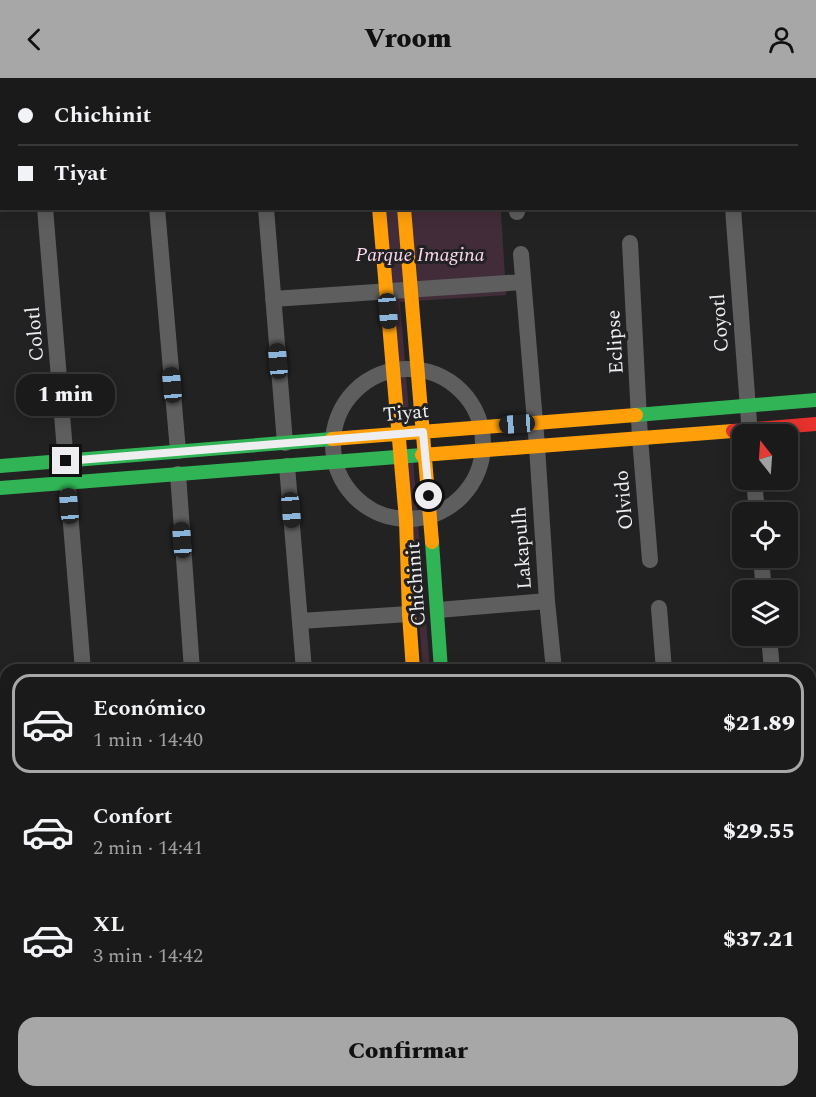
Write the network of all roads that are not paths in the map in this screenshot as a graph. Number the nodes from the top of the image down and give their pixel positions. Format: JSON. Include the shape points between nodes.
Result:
{"nodes":[{"id":1,"x":45,"y":210,"type":"edge"},
{"id":2,"x":157,"y":210,"type":"edge"},
{"id":3,"x":266,"y":210,"type":"edge"},
{"id":4,"x":379,"y":210,"type":"edge"},
{"id":5,"x":404,"y":210,"type":"edge"},
{"id":6,"x":733,"y":210,"type":"edge"},
{"id":7,"x":630,"y":243,"type":"dead end"},
{"id":8,"x":521,"y":254,"type":"dead end"},
{"id":9,"x":523,"y":282,"type":"junction"},
{"id":10,"x":411,"y":289,"type":"junction"},
{"id":11,"x":386,"y":291,"type":"junction"},
{"id":12,"x":273,"y":299,"type":"junction"},
{"id":13,"x":418,"y":369,"type":"junction"},
{"id":14,"x":393,"y":370,"type":"junction"},
{"id":15,"x":816,"y":400,"type":"edge"},
{"id":16,"x":747,"y":405,"type":"junction"},
{"id":17,"x":639,"y":414,"type":"junction"},
{"id":18,"x":535,"y":423,"type":"junction"},
{"id":19,"x":749,"y":424,"type":"edge"},
{"id":20,"x":816,"y":424,"type":"edge"},
{"id":21,"x":798,"y":426,"type":"edge"},
{"id":22,"x":482,"y":427,"type":"junction"},
{"id":23,"x":423,"y":432,"type":"junction"},
{"id":24,"x":732,"y":433,"type":"edge"},
{"id":25,"x":398,"y":434,"type":"junction"},
{"id":26,"x":640,"y":438,"type":"junction"},
{"id":27,"x":333,"y":439,"type":"junction"},
{"id":28,"x":285,"y":443,"type":"junction"},
{"id":29,"x":537,"y":446,"type":"junction"},
{"id":30,"x":218,"y":448,"type":"junction"},
{"id":31,"x":484,"y":450,"type":"junction"},
{"id":32,"x":178,"y":452,"type":"junction"},
{"id":33,"x":425,"y":455,"type":"junction"},
{"id":34,"x":401,"y":457,"type":"junction"},
{"id":35,"x":66,"y":461,"type":"junction"},
{"id":36,"x":335,"y":462,"type":"junction"},
{"id":37,"x":0,"y":466,"type":"edge"},
{"id":38,"x":287,"y":466,"type":"junction"},
{"id":39,"x":218,"y":471,"type":"junction"},
{"id":40,"x":178,"y":474,"type":"junction"},
{"id":41,"x":68,"y":483,"type":"junction"},
{"id":42,"x":0,"y":488,"type":"edge"},
{"id":43,"x":430,"y":517,"type":"junction"},
{"id":44,"x":406,"y":520,"type":"junction"},
{"id":45,"x":650,"y":560,"type":"dead end"},
{"id":46,"x":547,"y":601,"type":"junction"},
{"id":47,"x":659,"y":608,"type":"dead end"},
{"id":48,"x":438,"y":610,"type":"junction"},
{"id":49,"x":409,"y":614,"type":"junction"},
{"id":50,"x":300,"y":621,"type":"junction"},
{"id":51,"x":770,"y":646,"type":"edge"},
{"id":52,"x":83,"y":664,"type":"edge"},
{"id":53,"x":192,"y":664,"type":"edge"},
{"id":54,"x":304,"y":664,"type":"edge"},
{"id":55,"x":413,"y":664,"type":"edge"},
{"id":56,"x":441,"y":664,"type":"edge"},
{"id":57,"x":553,"y":664,"type":"edge"},
{"id":58,"x":664,"y":664,"type":"edge"},
{"id":59,"x":771,"y":664,"type":"edge"}],
"edges":[{"from":1,"to":35,"type":"street","name":"Colotl"},
{"from":2,"to":32,"type":"street"},
{"from":3,"to":12,"type":"street"},
{"from":4,"to":11,"type":"street","name":"Chichinit"},
{"from":5,"to":10,"type":"street","name":"Chichinit"},
{"from":6,"to":16,"type":"street","name":"Coyotl"},
{"from":7,"to":17,"type":"street","name":"Eclipse"},
{"from":8,"to":9,"type":"street","name":"Lakapulh"},
{"from":9,"to":10,"type":"street"},
{"from":9,"to":18,"type":"street","name":"Lakapulh"},
{"from":10,"to":11,"type":"street"},
{"from":10,"to":13,"type":"street","name":"Chichinit"},
{"from":11,"to":12,"type":"street"},
{"from":11,"to":14,"type":"street","name":"Chichinit"},
{"from":12,"to":28,"type":"street"},
{"from":13,"to":14,"type":"street"},
{"from":13,"to":22,"type":"street","via":[[440,375],[459,388],[474,405]]},
{"from":13,"to":23,"type":"street","name":"Chichinit"},
{"from":14,"to":25,"type":"street","name":"Chichinit"},
{"from":14,"to":27,"type":"street","via":[[370,379],[352,394],[339,415]]},
{"from":15,"to":16,"type":"street","name":"Tiyat"},
{"from":16,"to":17,"type":"street","name":"Tiyat"},
{"from":16,"to":19,"type":"street","name":"Coyotl"},
{"from":17,"to":18,"type":"street","name":"Tiyat"},
{"from":17,"to":26,"type":"street","name":"Eclipse"},
{"from":18,"to":22,"type":"street","name":"Tiyat"},
{"from":18,"to":29,"type":"street","name":"Lakapulh"},
{"from":20,"to":21,"type":"street"},
{"from":22,"to":23,"type":"street","name":"Tiyat"},
{"from":22,"to":31,"type":"street"},
{"from":23,"to":25,"type":"street","name":"Tiyat"},
{"from":23,"to":33,"type":"street","name":"Chichinit"},
{"from":24,"to":26,"type":"street"},
{"from":25,"to":27,"type":"street","name":"Tiyat"},
{"from":25,"to":34,"type":"street","name":"Chichinit"},
{"from":26,"to":29,"type":"street"},
{"from":26,"to":45,"type":"street","name":"Olvido"},
{"from":27,"to":28,"type":"street","name":"Tiyat"},
{"from":27,"to":36,"type":"street"},
{"from":28,"to":30,"type":"street","name":"Tiyat"},
{"from":29,"to":31,"type":"street"},
{"from":29,"to":46,"type":"street","name":"Lakapulh"},
{"from":30,"to":32,"type":"street","name":"Tiyat"},
{"from":30,"to":39,"type":"street"},
{"from":31,"to":33,"type":"street"},
{"from":31,"to":43,"type":"street","via":[[476,480],[457,503]]},
{"from":32,"to":35,"type":"street","name":"Tiyat"},
{"from":33,"to":34,"type":"street"},
{"from":33,"to":43,"type":"street","name":"Chichinit"},
{"from":34,"to":36,"type":"street"},
{"from":34,"to":44,"type":"street","name":"Chichinit"},
{"from":35,"to":37,"type":"street","name":"Tiyat"},
{"from":35,"to":41,"type":"street","name":"Colotl"},
{"from":36,"to":38,"type":"street"},
{"from":36,"to":44,"type":"street","via":[[345,486],[361,504],[382,516]]},
{"from":38,"to":39,"type":"street"},
{"from":38,"to":50,"type":"street"},
{"from":39,"to":40,"type":"street"},
{"from":40,"to":41,"type":"street"},
{"from":40,"to":53,"type":"street"},
{"from":41,"to":42,"type":"street"},
{"from":41,"to":52,"type":"street","name":"Colotl"},
{"from":43,"to":44,"type":"street"},
{"from":43,"to":48,"type":"street","name":"Chichinit"},
{"from":44,"to":49,"type":"street","name":"Chichinit"},
{"from":46,"to":48,"type":"street"},
{"from":46,"to":57,"type":"street","name":"Lakapulh"},
{"from":47,"to":58,"type":"street"},
{"from":48,"to":56,"type":"street","name":"Chichinit"},
{"from":49,"to":50,"type":"street"},
{"from":49,"to":55,"type":"street","name":"Chichinit"},
{"from":50,"to":54,"type":"street"},
{"from":51,"to":59,"type":"street"}]}
